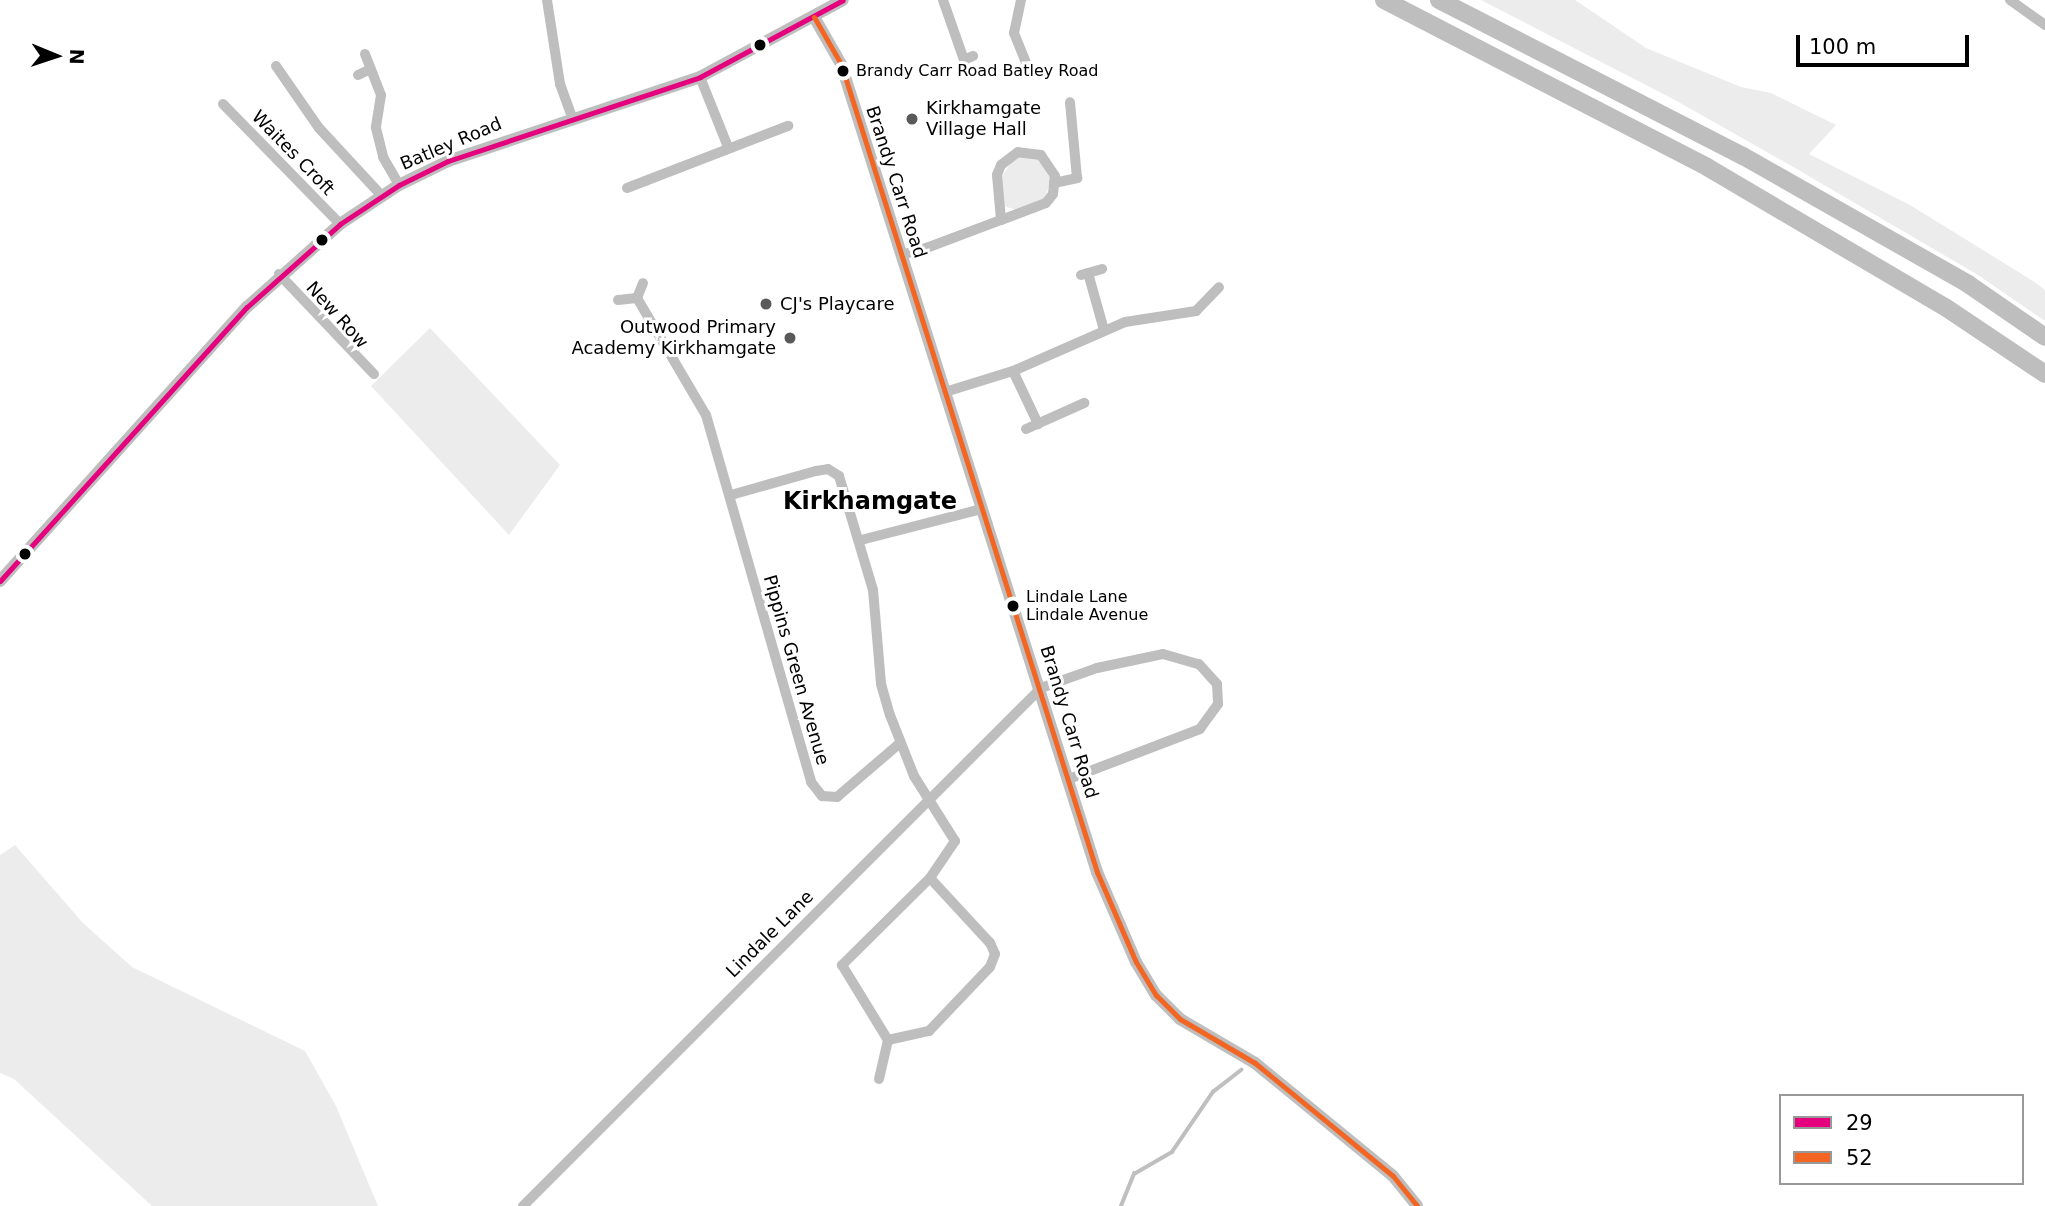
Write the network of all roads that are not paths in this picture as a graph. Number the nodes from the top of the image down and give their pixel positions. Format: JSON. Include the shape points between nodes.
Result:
{"nodes":[{"id":1,"x":547,"y":0,"type":"edge"},
{"id":2,"x":843,"y":0,"type":"edge"},
{"id":3,"x":943,"y":0,"type":"edge"},
{"id":4,"x":1021,"y":0,"type":"edge"},
{"id":5,"x":1384,"y":0,"type":"edge"},
{"id":6,"x":1439,"y":0,"type":"edge"},
{"id":7,"x":2010,"y":0,"type":"edge"},
{"id":8,"x":814,"y":17,"type":"junction"},
{"id":9,"x":2045,"y":25,"type":"edge"},
{"id":10,"x":365,"y":54,"type":"dead end"},
{"id":11,"x":972,"y":56,"type":"dead end"},
{"id":12,"x":1027,"y":63,"type":"dead end"},
{"id":13,"x":276,"y":66,"type":"dead end"},
{"id":14,"x":371,"y":69,"type":"junction"},
{"id":15,"x":358,"y":75,"type":"dead end"},
{"id":16,"x":701,"y":77,"type":"junction"},
{"id":17,"x":1070,"y":102,"type":"dead end"},
{"id":18,"x":223,"y":104,"type":"dead end"},
{"id":19,"x":572,"y":117,"type":"junction"},
{"id":20,"x":788,"y":126,"type":"dead end"},
{"id":21,"x":728,"y":147,"type":"junction"},
{"id":22,"x":1054,"y":183,"type":"junction"},
{"id":23,"x":399,"y":185,"type":"junction"},
{"id":24,"x":627,"y":188,"type":"dead end"},
{"id":25,"x":382,"y":196,"type":"junction"},
{"id":26,"x":1001,"y":220,"type":"junction"},
{"id":27,"x":340,"y":224,"type":"junction"},
{"id":28,"x":901,"y":255,"type":"junction"},
{"id":29,"x":1102,"y":269,"type":"dead end"},
{"id":30,"x":279,"y":274,"type":"junction"},
{"id":31,"x":643,"y":283,"type":"dead end"},
{"id":32,"x":1219,"y":287,"type":"dead end"},
{"id":33,"x":637,"y":299,"type":"junction"},
{"id":34,"x":618,"y":300,"type":"dead end"},
{"id":35,"x":1104,"y":330,"type":"junction"},
{"id":36,"x":2045,"y":337,"type":"edge"},
{"id":37,"x":1013,"y":371,"type":"junction"},
{"id":38,"x":374,"y":374,"type":"dead end"},
{"id":39,"x":2045,"y":374,"type":"edge"},
{"id":40,"x":946,"y":392,"type":"junction"},
{"id":41,"x":1084,"y":403,"type":"dead end"},
{"id":42,"x":1038,"y":424,"type":"junction"},
{"id":43,"x":1026,"y":429,"type":"dead end"},
{"id":44,"x":731,"y":495,"type":"junction"},
{"id":45,"x":982,"y":509,"type":"junction"},
{"id":46,"x":860,"y":540,"type":"junction"},
{"id":47,"x":0,"y":581,"type":"edge"},
{"id":48,"x":1041,"y":688,"type":"junction"},
{"id":49,"x":900,"y":743,"type":"junction"},
{"id":50,"x":1069,"y":779,"type":"junction"},
{"id":51,"x":929,"y":796,"type":"junction"},
{"id":52,"x":930,"y":878,"type":"junction"},
{"id":53,"x":888,"y":1040,"type":"junction"},
{"id":54,"x":879,"y":1079,"type":"dead end"},
{"id":55,"x":523,"y":1206,"type":"edge"},
{"id":56,"x":1417,"y":1206,"type":"edge"}],
"edges":[{"from":1,"to":19,"type":"street","via":[[560,84]]},
{"from":2,"to":8,"type":"street","name":"Batley Road"},
{"from":3,"to":11,"type":"street","via":[[964,60]]},
{"from":4,"to":12,"type":"street","via":[[1014,33]]},
{"from":5,"to":39,"type":"highway","via":[[1707,167],[1945,307]]},
{"from":6,"to":36,"type":"highway","via":[[1743,156],[1968,284]]},
{"from":7,"to":9,"type":"street"},
{"from":8,"to":16,"type":"street","name":"Batley Road"},
{"from":8,"to":28,"type":"street","name":"Brandy Carr Road","via":[[841,64]]},
{"from":10,"to":14,"type":"street"},
{"from":13,"to":25,"type":"street","via":[[319,128]]},
{"from":14,"to":15,"type":"street"},
{"from":14,"to":23,"type":"street","via":[[381,94],[376,128]]},
{"from":16,"to":19,"type":"street","name":"Batley Road"},
{"from":16,"to":21,"type":"street"},
{"from":17,"to":22,"type":"street","via":[[1077,178]]},
{"from":18,"to":27,"type":"street","name":"Waites Croft"},
{"from":19,"to":23,"type":"street","name":"Batley Road","via":[[448,160]]},
{"from":20,"to":21,"type":"street"},
{"from":21,"to":24,"type":"street"},
{"from":22,"to":26,"type":"street","via":[[1046,204]]},
{"from":22,"to":26,"type":"street","via":[[1049,163],[1041,155],[1028,151],[1009,156],[997,175]]},
{"from":23,"to":25,"type":"street","name":"Batley Road"},
{"from":25,"to":27,"type":"street","name":"Batley Road"},
{"from":26,"to":28,"type":"street"},
{"from":27,"to":30,"type":"street","name":"Batley Road"},
{"from":28,"to":40,"type":"street","name":"Brandy Carr Road"},
{"from":29,"to":35,"type":"street","via":[[1084,274]]},
{"from":30,"to":38,"type":"street","name":"New Row"},
{"from":30,"to":47,"type":"street","name":"Batley Road"},
{"from":31,"to":33,"type":"street"},
{"from":32,"to":35,"type":"street","via":[[1196,311],[1125,322]]},
{"from":33,"to":34,"type":"street"},
{"from":33,"to":44,"type":"street","name":"Pippins Green Avenue","via":[[706,415]]},
{"from":35,"to":37,"type":"street"},
{"from":37,"to":40,"type":"street"},
{"from":37,"to":42,"type":"street"},
{"from":40,"to":45,"type":"street","name":"Brandy Carr Road"},
{"from":41,"to":42,"type":"street"},
{"from":42,"to":43,"type":"street"},
{"from":44,"to":46,"type":"street","via":[[828,469],[839,476]]},
{"from":44,"to":49,"type":"street","name":"Pippins Green Avenue","via":[[811,782],[822,796],[837,797]]},
{"from":45,"to":46,"type":"street"},
{"from":45,"to":48,"type":"street","name":"Brandy Carr Road"},
{"from":46,"to":49,"type":"street","via":[[881,637],[881,684]]},
{"from":48,"to":50,"type":"street","name":"Brandy Carr Road"},
{"from":48,"to":50,"type":"street","via":[[1097,668],[1163,654],[1199,664],[1220,691],[1216,710],[1200,729]]},
{"from":48,"to":51,"type":"street","name":"Lindale Lane"},
{"from":49,"to":51,"type":"street"},
{"from":50,"to":56,"type":"street","name":"Brandy Carr Road","via":[[1111,908],[1156,995],[1180,1019],[1255,1063],[1393,1177]]},
{"from":51,"to":52,"type":"street","via":[[955,841]]},
{"from":51,"to":55,"type":"street","name":"Lindale Lane"},
{"from":52,"to":53,"type":"street","via":[[842,965]]},
{"from":52,"to":53,"type":"street","via":[[995,954],[990,967],[929,1031]]},
{"from":53,"to":54,"type":"street"}]}
